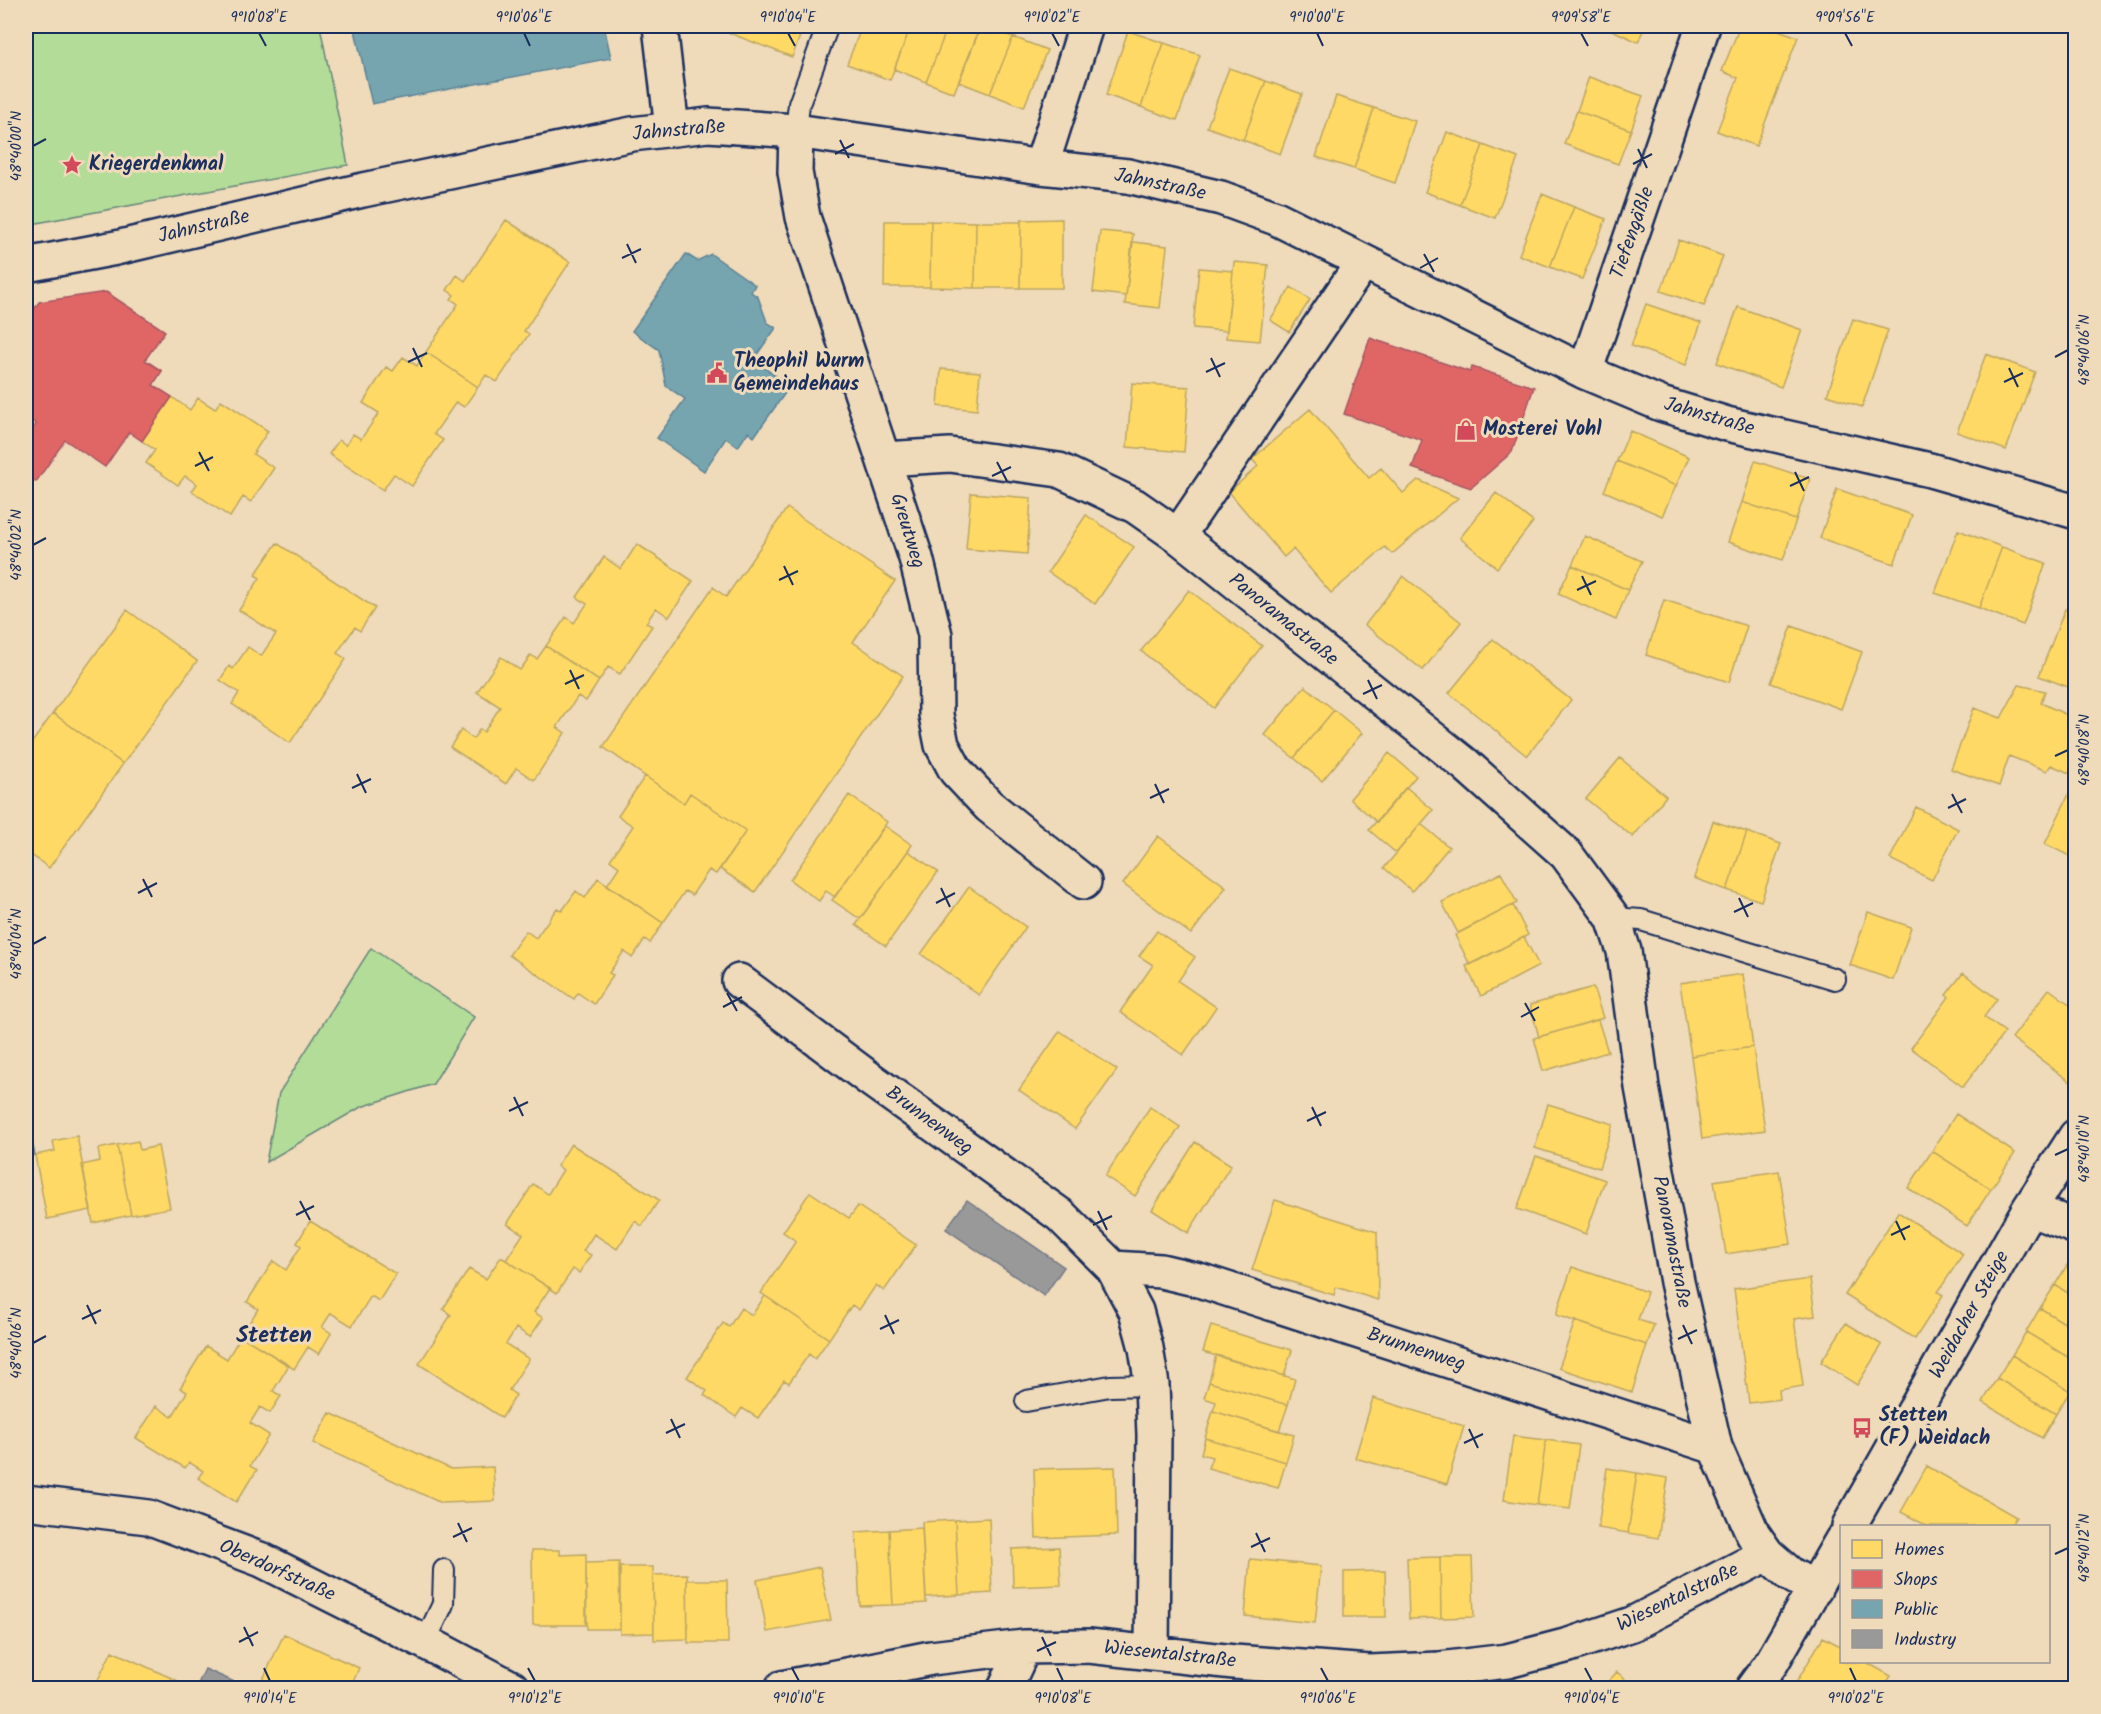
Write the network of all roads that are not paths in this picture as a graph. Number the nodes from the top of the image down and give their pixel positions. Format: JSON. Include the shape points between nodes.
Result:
{"nodes":[{"id":1,"x":660,"y":26,"type":"edge"},
{"id":2,"x":1086,"y":26,"type":"edge"},
{"id":3,"x":1703,"y":26,"type":"edge"},
{"id":4,"x":827,"y":28,"type":"dead end"},
{"id":5,"x":672,"y":129,"type":"junction"},
{"id":6,"x":796,"y":131,"type":"junction"},
{"id":7,"x":1041,"y":167,"type":"junction"},
{"id":8,"x":1363,"y":262,"type":"junction"},
{"id":9,"x":26,"y":265,"type":"edge"},
{"id":10,"x":1585,"y":372,"type":"junction"},
{"id":11,"x":885,"y":459,"type":"junction"},
{"id":12,"x":2076,"y":512,"type":"edge"},
{"id":13,"x":1178,"y":536,"type":"junction"},
{"id":14,"x":1084,"y":882,"type":"dead end"},
{"id":15,"x":1613,"y":918,"type":"junction"},
{"id":16,"x":1835,"y":979,"type":"dead end"},
{"id":17,"x":739,"y":981,"type":"dead end"},
{"id":18,"x":2076,"y":1136,"type":"edge"},
{"id":19,"x":2030,"y":1209,"type":"junction"},
{"id":20,"x":2076,"y":1227,"type":"edge"},
{"id":21,"x":1113,"y":1269,"type":"junction"},
{"id":22,"x":1152,"y":1385,"type":"junction"},
{"id":23,"x":1026,"y":1401,"type":"dead end"},
{"id":24,"x":1715,"y":1447,"type":"junction"},
{"id":25,"x":26,"y":1502,"type":"edge"},
{"id":26,"x":1850,"y":1525,"type":"edge"},
{"id":27,"x":1840,"y":1544,"type":"edge"},
{"id":28,"x":1767,"y":1554,"type":"junction"},
{"id":29,"x":444,"y":1569,"type":"dead end"},
{"id":30,"x":1815,"y":1589,"type":"junction"},
{"id":31,"x":425,"y":1642,"type":"junction"},
{"id":32,"x":1024,"y":1647,"type":"junction"},
{"id":33,"x":1152,"y":1652,"type":"junction"},
{"id":34,"x":512,"y":1689,"type":"edge"},
{"id":35,"x":782,"y":1689,"type":"edge"},
{"id":36,"x":1005,"y":1689,"type":"edge"},
{"id":37,"x":1753,"y":1689,"type":"edge"}],
"edges":[{"from":1,"to":5,"type":"street"},
{"from":2,"to":7,"type":"street"},
{"from":3,"to":10,"type":"street","name":"Tiefengäßle"},
{"from":4,"to":6,"type":"lane","via":[[799,104]]},
{"from":5,"to":6,"type":"street","name":"Jahnstraße","via":[[708,125]]},
{"from":5,"to":9,"type":"street","name":"Jahnstraße","via":[[610,138]]},
{"from":6,"to":7,"type":"street","name":"Jahnstraße"},
{"from":6,"to":11,"type":"street","name":"Greutweg","via":[[795,172],[803,217]]},
{"from":7,"to":8,"type":"street","name":"Jahnstraße","via":[[1128,176],[1221,198],[1276,219]]},
{"from":8,"to":10,"type":"street","name":"Jahnstraße"},
{"from":8,"to":13,"type":"street"},
{"from":10,"to":12,"type":"street","name":"Jahnstraße","via":[[1661,404],[1727,424],[1930,470]]},
{"from":11,"to":13,"type":"street","name":"Panoramastraße","via":[[950,455],[1059,470],[1135,506]]},
{"from":11,"to":14,"type":"street","name":"Greutweg","via":[[935,636],[936,715],[942,745],[956,771],[989,806]]},
{"from":13,"to":15,"type":"street","name":"Panoramastraße","via":[[1466,765],[1566,854]]},
{"from":15,"to":16,"type":"lane","via":[[1641,920]]},
{"from":15,"to":24,"type":"street","name":"Panoramastraße","via":[[1624,951],[1642,1088],[1677,1282]]},
{"from":17,"to":21,"type":"street","name":"Brunnenweg","via":[[1060,1215]]},
{"from":18,"to":19,"type":"street","name":"Weidacher Steige"},
{"from":19,"to":20,"type":"street"},
{"from":19,"to":26,"type":"street","name":"Weidacher Steige"},
{"from":21,"to":22,"type":"street","name":"Brunnenweg","via":[[1136,1311]]},
{"from":21,"to":24,"type":"street","name":"Brunnenweg","via":[[1161,1271],[1199,1280]]},
{"from":22,"to":23,"type":"lane","via":[[1110,1386]]},
{"from":22,"to":33,"type":"street","name":"Brunnenweg"},
{"from":24,"to":28,"type":"street","name":"Panoramastraße","via":[[1753,1534]]},
{"from":25,"to":31,"type":"street","name":"Oberdorfstraße","via":[[148,1517],[262,1560]]},
{"from":27,"to":30,"type":"street"},
{"from":28,"to":30,"type":"street"},
{"from":28,"to":33,"type":"street","name":"Wiesentalstraße","via":[[1632,1624],[1507,1661],[1370,1672]]},
{"from":29,"to":31,"type":"lane","via":[[443,1604]]},
{"from":30,"to":37,"type":"street"},
{"from":31,"to":34,"type":"street","name":"Oberdorfstraße"},
{"from":32,"to":33,"type":"street","name":"Wiesentalstraße","via":[[1089,1646]]},
{"from":32,"to":35,"type":"street","name":"Wiesentalstraße","via":[[931,1658]]},
{"from":32,"to":36,"type":"street"}]}
